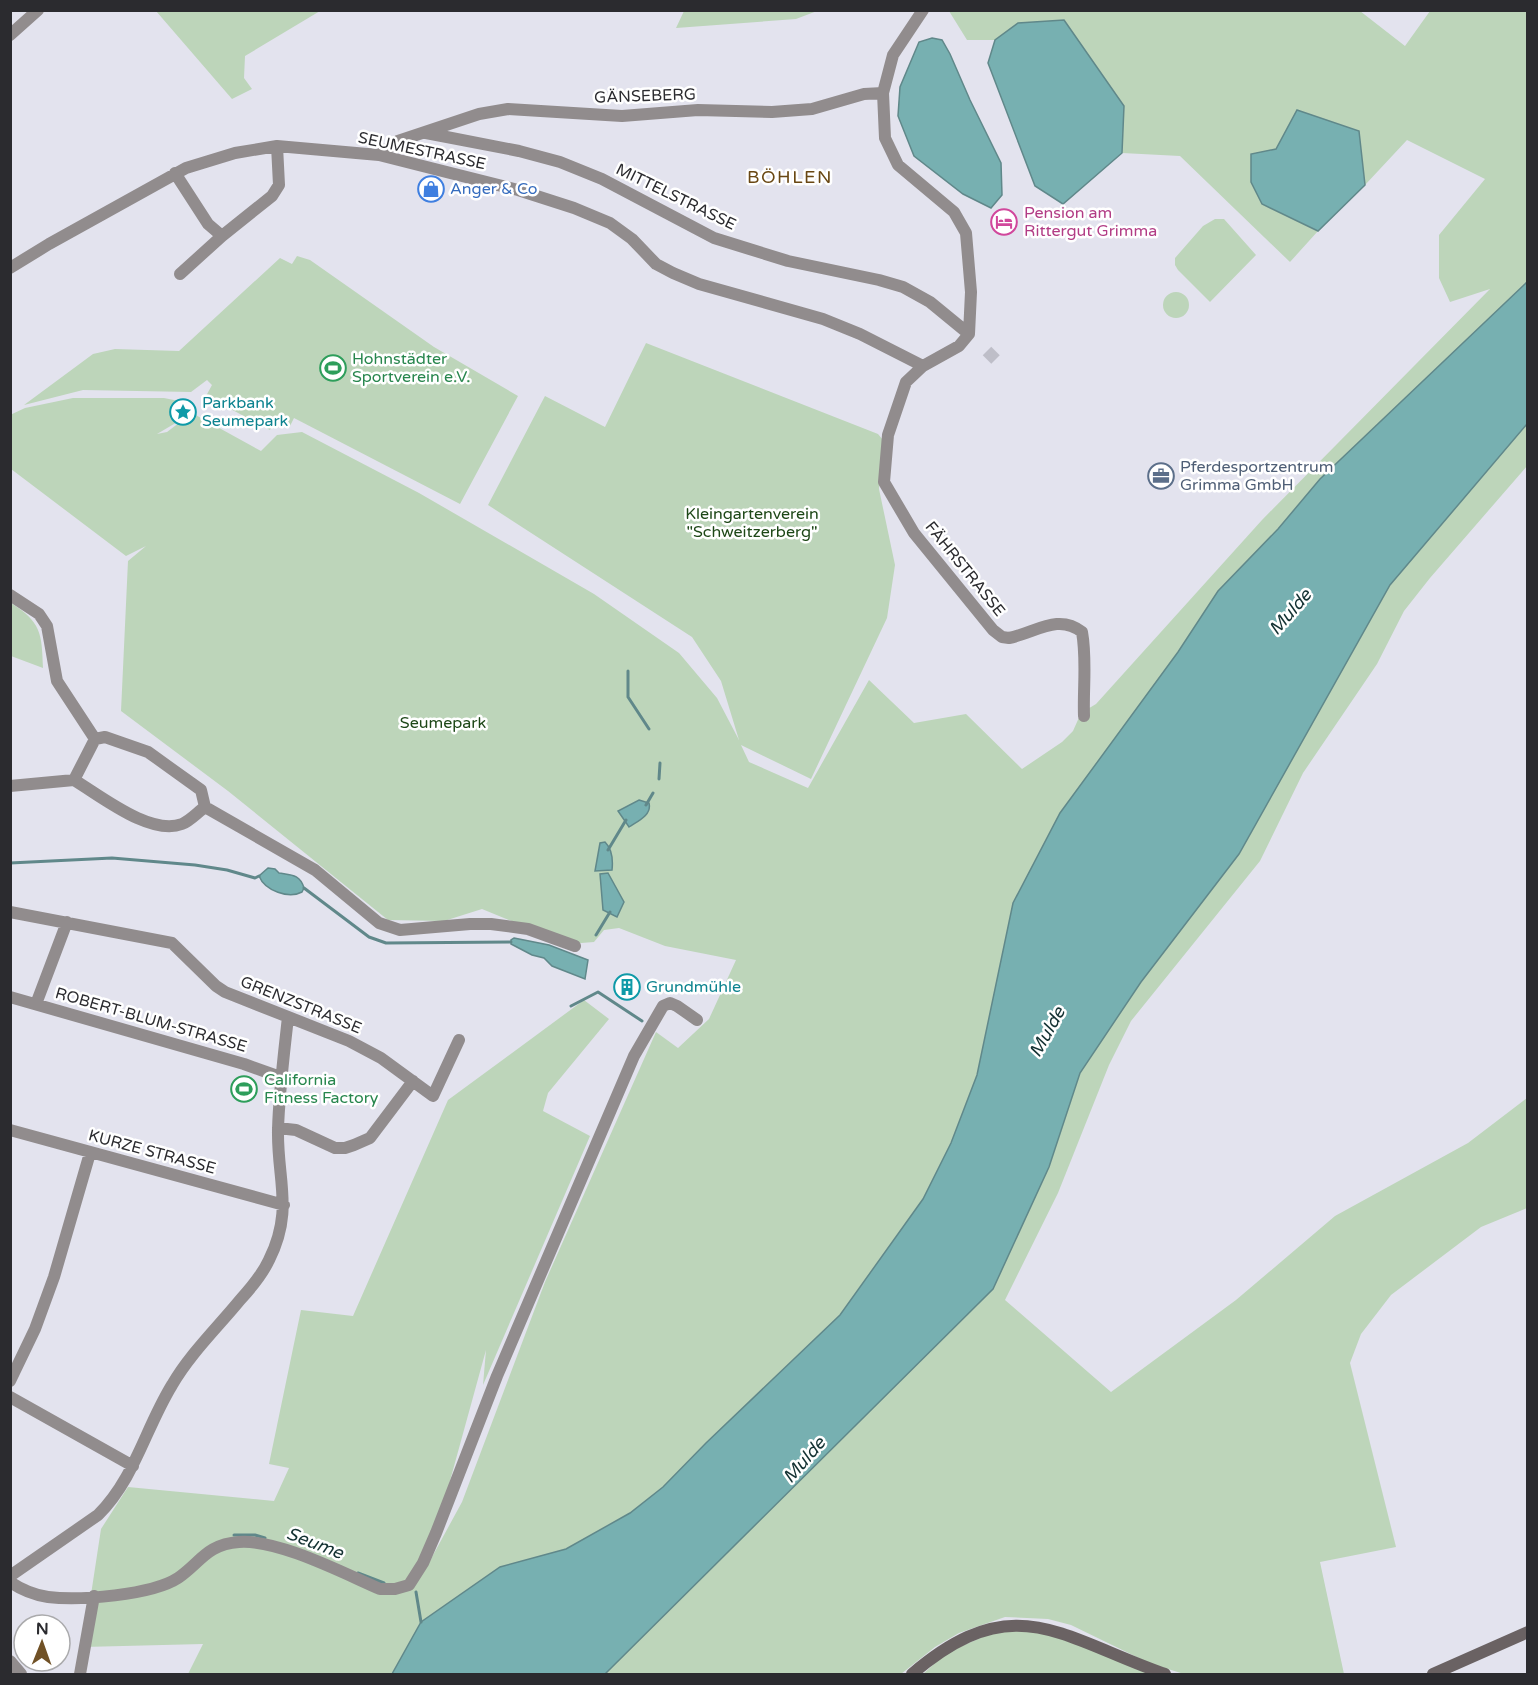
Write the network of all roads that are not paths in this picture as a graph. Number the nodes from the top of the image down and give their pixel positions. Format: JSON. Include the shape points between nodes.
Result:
{"nodes":[{"id":1,"x":38,"y":10,"type":"edge"},
{"id":2,"x":923,"y":10,"type":"edge"},
{"id":3,"x":10,"y":35,"type":"edge"},
{"id":4,"x":883,"y":93,"type":"junction"},
{"id":5,"x":426,"y":133,"type":"junction"},
{"id":6,"x":277,"y":146,"type":"junction"},
{"id":7,"x":379,"y":155,"type":"junction"},
{"id":8,"x":175,"y":173,"type":"junction"},
{"id":9,"x":222,"y":236,"type":"junction"},
{"id":10,"x":10,"y":268,"type":"edge"},
{"id":11,"x":180,"y":274,"type":"dead end"},
{"id":12,"x":969,"y":334,"type":"junction"},
{"id":13,"x":923,"y":366,"type":"junction"},
{"id":14,"x":10,"y":595,"type":"edge"},
{"id":15,"x":1084,"y":716,"type":"dead end"},
{"id":16,"x":94,"y":739,"type":"junction"},
{"id":17,"x":74,"y":780,"type":"junction"},
{"id":18,"x":10,"y":786,"type":"edge"},
{"id":19,"x":205,"y":807,"type":"junction"},
{"id":20,"x":10,"y":912,"type":"edge"},
{"id":21,"x":67,"y":922,"type":"junction"},
{"id":22,"x":575,"y":946,"type":"dead end"},
{"id":23,"x":10,"y":997,"type":"edge"},
{"id":24,"x":36,"y":1004,"type":"junction"},
{"id":25,"x":288,"y":1017,"type":"junction"},
{"id":26,"x":697,"y":1020,"type":"dead end"},
{"id":27,"x":459,"y":1040,"type":"dead end"},
{"id":28,"x":283,"y":1078,"type":"junction"},
{"id":29,"x":413,"y":1081,"type":"junction"},
{"id":30,"x":278,"y":1128,"type":"junction"},
{"id":31,"x":10,"y":1130,"type":"edge"},
{"id":32,"x":90,"y":1153,"type":"junction"},
{"id":33,"x":284,"y":1205,"type":"junction"},
{"id":34,"x":10,"y":1381,"type":"edge"},
{"id":35,"x":10,"y":1397,"type":"edge"},
{"id":36,"x":133,"y":1466,"type":"junction"},
{"id":37,"x":10,"y":1576,"type":"edge"},
{"id":38,"x":10,"y":1582,"type":"edge"},
{"id":39,"x":94,"y":1596,"type":"junction"},
{"id":40,"x":1527,"y":1632,"type":"edge"},
{"id":41,"x":10,"y":1661,"type":"edge"},
{"id":42,"x":21,"y":1674,"type":"edge"},
{"id":43,"x":80,"y":1674,"type":"edge"},
{"id":44,"x":912,"y":1674,"type":"edge"},
{"id":45,"x":1164,"y":1674,"type":"edge"},
{"id":46,"x":1433,"y":1674,"type":"edge"}],
"edges":[{"from":1,"to":3,"type":"street"},
{"from":2,"to":4,"type":"street","via":[[893,55]]},
{"from":4,"to":5,"type":"street","name":"GÄNSEBERG","via":[[864,94],[812,109],[772,112],[698,110],[622,116],[508,109],[479,114]]},
{"from":4,"to":12,"type":"street","via":[[885,138],[898,165],[954,212],[966,233],[971,292]]},
{"from":5,"to":7,"type":"street","name":"GÄNSEBERG","via":[[398,141]]},
{"from":5,"to":12,"type":"street","name":"MITTELSTRASSE","via":[[560,162],[602,179],[714,238],[788,261],[903,287],[930,302]]},
{"from":6,"to":7,"type":"street","name":"SEUMESTRASSE"},
{"from":6,"to":8,"type":"street","name":"SEUMESTRASSE","via":[[235,153]]},
{"from":6,"to":9,"type":"street","via":[[279,185],[272,196]]},
{"from":7,"to":13,"type":"street","name":"SEUMESTRASSE","via":[[574,208],[616,227],[657,264],[673,273],[823,319]]},
{"from":8,"to":9,"type":"street","via":[[208,224]]},
{"from":8,"to":10,"type":"street","name":"SEUMESTRASSE"},
{"from":9,"to":11,"type":"street"},
{"from":12,"to":13,"type":"street","via":[[959,346]]},
{"from":13,"to":15,"type":"street","name":"FÄHRSTRASSE","via":[[906,382],[899,400],[888,435],[884,482],[914,533],[1002,637],[1058,623],[1074,625],[1082,632]]},
{"from":14,"to":16,"type":"street","via":[[39,614],[47,626],[57,681]]},
{"from":16,"to":17,"type":"street"},
{"from":16,"to":19,"type":"street","via":[[105,737],[148,752],[201,790]]},
{"from":17,"to":18,"type":"street"},
{"from":17,"to":19,"type":"street","via":[[145,822],[161,826],[181,824]]},
{"from":19,"to":22,"type":"street","via":[[315,870],[378,923],[400,930],[491,924],[528,929]]},
{"from":20,"to":21,"type":"street","name":"GRENZSTRASSE"},
{"from":21,"to":24,"type":"street"},
{"from":21,"to":25,"type":"street","name":"GRENZSTRASSE","via":[[172,943],[225,993]]},
{"from":23,"to":24,"type":"street","name":"ROBERT-BLUM-STRASSE"},
{"from":24,"to":28,"type":"street","name":"ROBERT-BLUM-STRASSE"},
{"from":25,"to":28,"type":"street"},
{"from":25,"to":29,"type":"street","name":"GRENZSTRASSE","via":[[349,1041]]},
{"from":26,"to":39,"type":"street","via":[[670,1003],[663,1006],[634,1056],[502,1365],[436,1533],[409,1585],[380,1588],[296,1554],[261,1543],[238,1542],[207,1552],[179,1578],[164,1585]]},
{"from":27,"to":29,"type":"street","name":"GRENZSTRASSE","via":[[433,1096]]},
{"from":28,"to":30,"type":"street"},
{"from":29,"to":30,"type":"street","via":[[370,1138],[354,1145],[335,1148],[296,1130]]},
{"from":30,"to":33,"type":"street"},
{"from":31,"to":32,"type":"street","name":"KURZE STRASSE"},
{"from":32,"to":33,"type":"street","name":"KURZE STRASSE"},
{"from":32,"to":34,"type":"street","via":[[54,1277]]},
{"from":33,"to":36,"type":"street","via":[[277,1243],[268,1262],[174,1381]]},
{"from":35,"to":36,"type":"street"},
{"from":36,"to":37,"type":"street","via":[[98,1515]]},
{"from":38,"to":39,"type":"street","via":[[46,1597]]},
{"from":39,"to":43,"type":"street"},
{"from":40,"to":46,"type":"main road"},
{"from":41,"to":42,"type":"street"},
{"from":44,"to":45,"type":"main road","via":[[947,1647],[974,1634],[1020,1626],[1055,1630]]}]}
